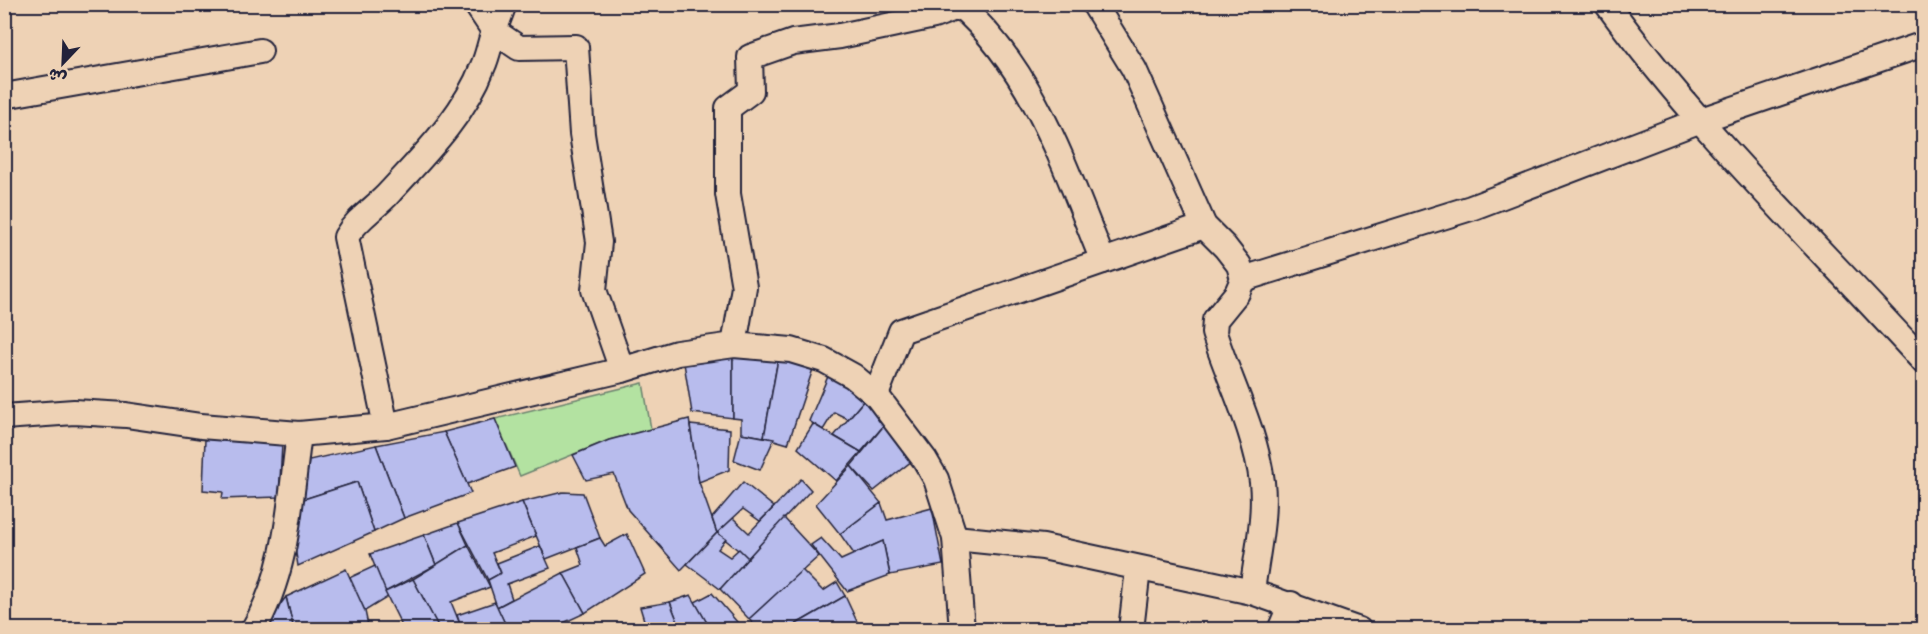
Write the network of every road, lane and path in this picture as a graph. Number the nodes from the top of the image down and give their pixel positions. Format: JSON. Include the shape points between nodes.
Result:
{"nodes":[{"id":1,"x":477,"y":4,"type":"edge"},
{"id":2,"x":504,"y":4,"type":"edge"},
{"id":3,"x":1094,"y":4,"type":"edge"},
{"id":4,"x":1606,"y":4,"type":"edge"},
{"id":5,"x":959,"y":5,"type":"edge"},
{"id":6,"x":494,"y":31,"type":"junction"},
{"id":7,"x":1923,"y":44,"type":"edge"},
{"id":8,"x":260,"y":51,"type":"dead end"},
{"id":9,"x":4,"y":96,"type":"edge"},
{"id":10,"x":1701,"y":120,"type":"junction"},
{"id":11,"x":1204,"y":226,"type":"junction"},
{"id":12,"x":1103,"y":261,"type":"junction"},
{"id":13,"x":1243,"y":279,"type":"junction"},
{"id":14,"x":734,"y":345,"type":"junction"},
{"id":15,"x":1923,"y":362,"type":"edge"},
{"id":16,"x":622,"y":370,"type":"junction"},
{"id":17,"x":876,"y":395,"type":"junction"},
{"id":18,"x":4,"y":417,"type":"edge"},
{"id":19,"x":386,"y":426,"type":"junction"},
{"id":20,"x":299,"y":434,"type":"junction"},
{"id":21,"x":955,"y":538,"type":"junction"},
{"id":22,"x":1138,"y":570,"type":"junction"},
{"id":23,"x":1252,"y":592,"type":"junction"},
{"id":24,"x":1291,"y":604,"type":"junction"},
{"id":25,"x":253,"y":630,"type":"edge"},
{"id":26,"x":962,"y":630,"type":"edge"},
{"id":27,"x":1131,"y":630,"type":"edge"},
{"id":28,"x":1280,"y":630,"type":"edge"},
{"id":29,"x":1359,"y":630,"type":"edge"}],
"edges":[{"from":1,"to":6,"type":"street"},
{"from":2,"to":6,"type":"street"},
{"from":3,"to":11,"type":"street","via":[[1134,69]]},
{"from":4,"to":10,"type":"street"},
{"from":5,"to":12,"type":"street","via":[[980,22],[1042,115]]},
{"from":5,"to":14,"type":"street","via":[[876,28],[793,42],[750,57],[750,91],[728,108],[728,194],[744,287]]},
{"from":6,"to":16,"type":"street","via":[[519,48],[576,47],[582,134],[599,242],[594,290]]},
{"from":6,"to":19,"type":"street","via":[[484,66],[468,97],[435,142],[388,194],[353,224],[346,237]]},
{"from":7,"to":10,"type":"street"},
{"from":8,"to":9,"type":"street"},
{"from":10,"to":13,"type":"street","via":[[1471,208]]},
{"from":10,"to":15,"type":"street","via":[[1770,201]]},
{"from":11,"to":12,"type":"street"},
{"from":11,"to":13,"type":"street","via":[[1226,247],[1239,265]]},
{"from":12,"to":17,"type":"street","via":[[901,331]]},
{"from":13,"to":23,"type":"street","via":[[1215,320],[1214,333],[1262,481],[1263,505]]},
{"from":14,"to":16,"type":"street","via":[[676,353]]},
{"from":14,"to":17,"type":"street","via":[[791,350],[824,360]]},
{"from":16,"to":19,"type":"street"},
{"from":17,"to":21,"type":"street","via":[[936,479]]},
{"from":18,"to":20,"type":"street","via":[[74,412]]},
{"from":19,"to":20,"type":"street"},
{"from":20,"to":25,"type":"street","via":[[283,551],[268,604]]},
{"from":21,"to":22,"type":"street","via":[[1043,547]]},
{"from":21,"to":26,"type":"street"},
{"from":22,"to":23,"type":"street"},
{"from":22,"to":27,"type":"street"},
{"from":23,"to":24,"type":"street"},
{"from":24,"to":28,"type":"street"},
{"from":24,"to":29,"type":"street"}]}
